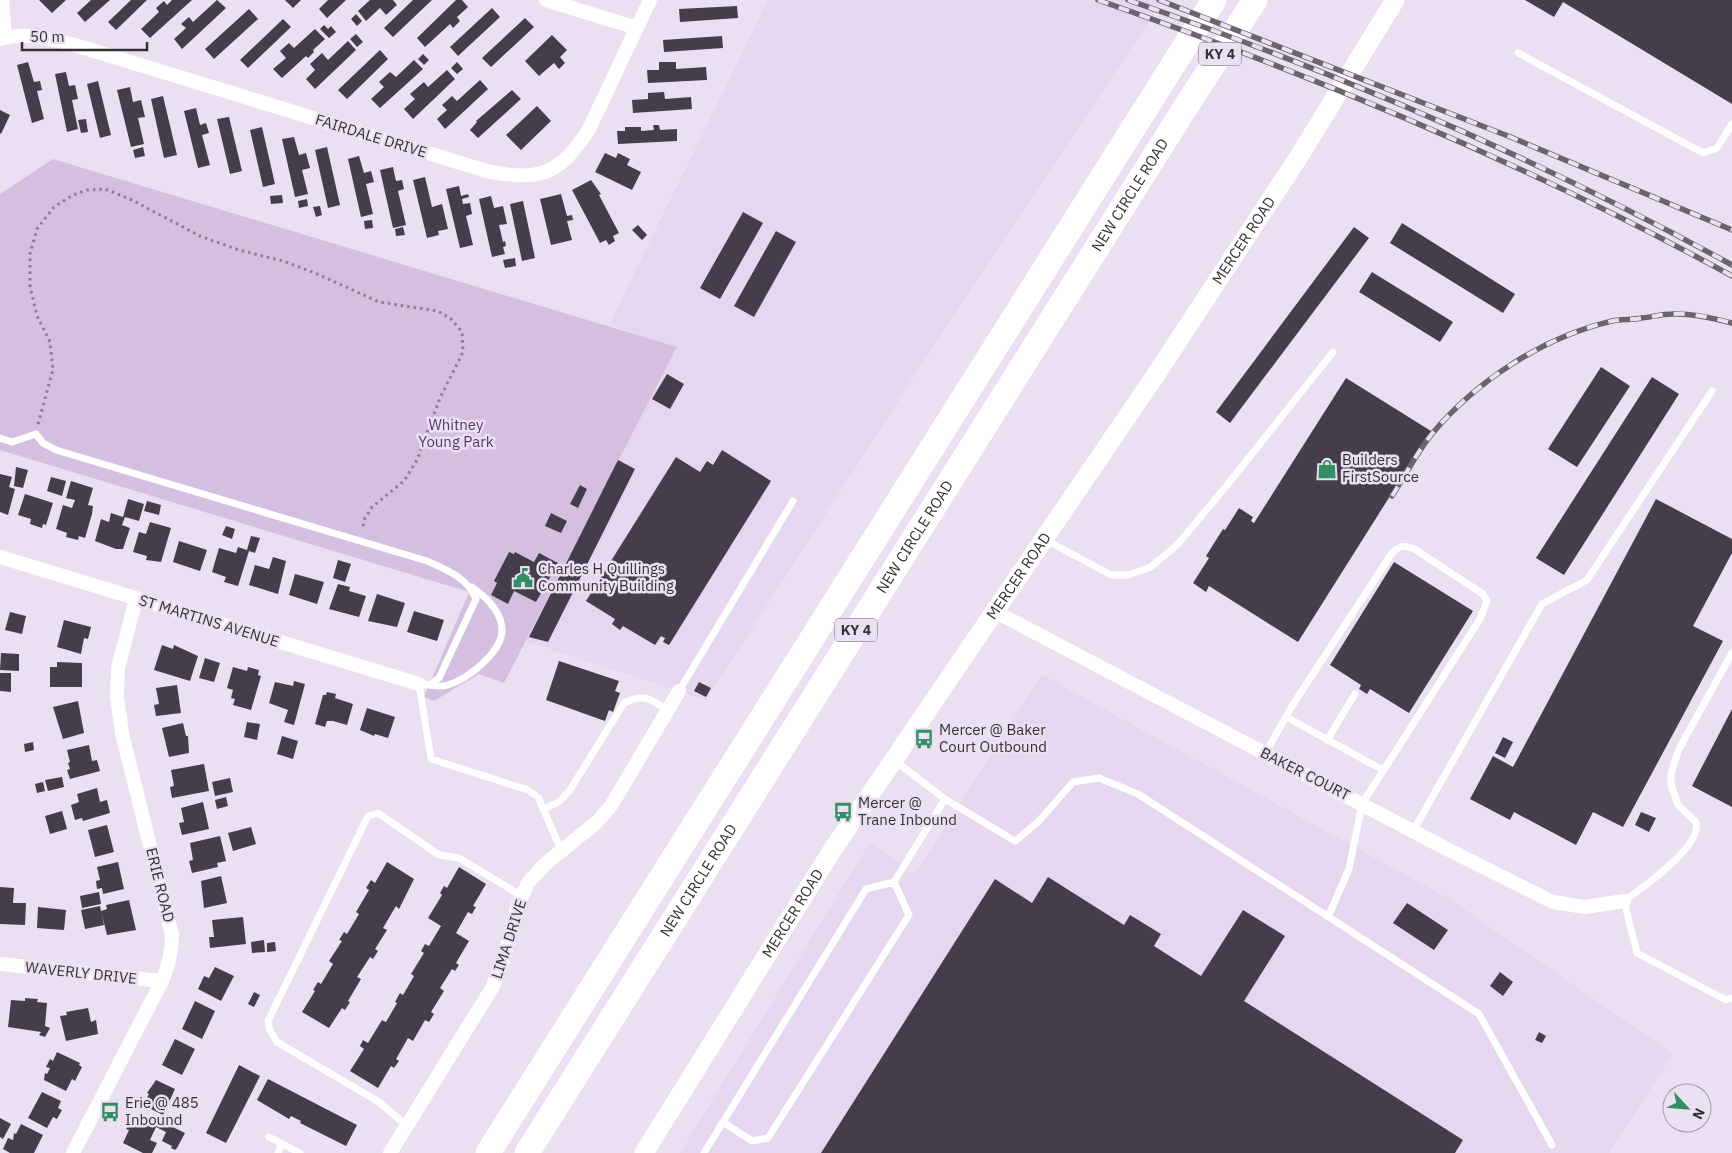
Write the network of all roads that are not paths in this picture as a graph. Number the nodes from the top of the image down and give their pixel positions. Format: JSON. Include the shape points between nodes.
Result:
{"nodes":[{"id":1,"x":2,"y":0,"type":"edge"},
{"id":2,"x":546,"y":0,"type":"edge"},
{"id":3,"x":650,"y":0,"type":"edge"},
{"id":4,"x":1214,"y":0,"type":"edge"},
{"id":5,"x":1255,"y":0,"type":"edge"},
{"id":6,"x":1395,"y":0,"type":"edge"},
{"id":7,"x":637,"y":28,"type":"junction"},
{"id":8,"x":3,"y":38,"type":"edge"},
{"id":9,"x":1518,"y":53,"type":"dead end"},
{"id":10,"x":1732,"y":124,"type":"edge"},
{"id":11,"x":1333,"y":352,"type":"dead end"},
{"id":12,"x":1712,"y":391,"type":"dead end"},
{"id":13,"x":0,"y":438,"type":"edge"},
{"id":14,"x":793,"y":501,"type":"dead end"},
{"id":15,"x":1043,"y":538,"type":"junction"},
{"id":16,"x":0,"y":558,"type":"edge"},
{"id":17,"x":472,"y":587,"type":"junction"},
{"id":18,"x":136,"y":599,"type":"junction"},
{"id":19,"x":994,"y":611,"type":"junction"},
{"id":20,"x":1732,"y":653,"type":"edge"},
{"id":21,"x":424,"y":684,"type":"junction"},
{"id":22,"x":679,"y":691,"type":"joint"},
{"id":23,"x":1355,"y":694,"type":"dead end"},
{"id":24,"x":668,"y":710,"type":"junction"},
{"id":25,"x":1286,"y":717,"type":"junction"},
{"id":26,"x":1327,"y":740,"type":"junction"},
{"id":27,"x":1265,"y":754,"type":"junction"},
{"id":28,"x":894,"y":760,"type":"junction"},
{"id":29,"x":1383,"y":770,"type":"junction"},
{"id":30,"x":945,"y":799,"type":"junction"},
{"id":31,"x":1362,"y":804,"type":"junction"},
{"id":32,"x":545,"y":809,"type":"junction"},
{"id":33,"x":1413,"y":831,"type":"junction"},
{"id":34,"x":562,"y":852,"type":"junction"},
{"id":35,"x":894,"y":882,"type":"junction"},
{"id":36,"x":522,"y":896,"type":"junction"},
{"id":37,"x":1624,"y":902,"type":"junction"},
{"id":38,"x":1328,"y":917,"type":"junction"},
{"id":39,"x":0,"y":964,"type":"edge"},
{"id":40,"x":162,"y":981,"type":"junction"},
{"id":41,"x":1732,"y":998,"type":"edge"},
{"id":42,"x":723,"y":1122,"type":"junction"},
{"id":43,"x":407,"y":1126,"type":"junction"},
{"id":44,"x":269,"y":1137,"type":"dead end"},
{"id":45,"x":282,"y":1144,"type":"junction"},
{"id":46,"x":1552,"y":1145,"type":"dead end"},
{"id":47,"x":73,"y":1153,"type":"edge"},
{"id":48,"x":278,"y":1153,"type":"edge"},
{"id":49,"x":300,"y":1153,"type":"edge"},
{"id":50,"x":390,"y":1153,"type":"edge"},
{"id":51,"x":488,"y":1153,"type":"edge"},
{"id":52,"x":528,"y":1153,"type":"edge"},
{"id":53,"x":644,"y":1153,"type":"edge"},
{"id":54,"x":704,"y":1153,"type":"edge"}],
"edges":[{"from":1,"to":8,"type":"street"},
{"from":2,"to":7,"type":"street"},
{"from":3,"to":7,"type":"street","name":"FAIRDALE DRIVE"},
{"from":4,"to":51,"type":"highway","number":"KY 4"},
{"from":5,"to":52,"type":"highway","name":"NEW CIRCLE ROAD","number":"KY 4"},
{"from":6,"to":15,"type":"street","name":"MERCER ROAD","via":[[1298,158],[1157,373]]},
{"from":7,"to":8,"type":"street","name":"FAIRDALE DRIVE","via":[[589,129],[576,149],[548,172],[517,177],[490,172],[78,46],[34,35]]},
{"from":9,"to":10,"type":"lane","via":[[1703,153],[1717,148]]},
{"from":11,"to":15,"type":"lane","via":[[1178,544],[1152,567],[1128,575],[1111,575]]},
{"from":12,"to":33,"type":"lane","via":[[1587,580],[1542,604]]},
{"from":13,"to":17,"type":"lane","via":[[12,442],[36,434],[56,450],[427,562],[451,572]]},
{"from":14,"to":22,"type":"lane"},
{"from":15,"to":19,"type":"street","name":"MERCER ROAD"},
{"from":16,"to":18,"type":"street","name":"ST MARTINS AVENUE"},
{"from":17,"to":21,"type":"lane","via":[[476,599],[439,678]]},
{"from":17,"to":21,"type":"lane","via":[[498,613],[502,631],[490,659],[447,686]]},
{"from":18,"to":21,"type":"street","name":"ST MARTINS AVENUE"},
{"from":18,"to":40,"type":"street","name":"ERIE ROAD","via":[[118,668],[117,697],[122,733],[172,934],[170,963]]},
{"from":19,"to":27,"type":"street","name":"BAKER COURT"},
{"from":19,"to":28,"type":"street","name":"MERCER ROAD"},
{"from":20,"to":37,"type":"lane","via":[[1679,749],[1671,773],[1674,797],[1682,810],[1696,822],[1696,832],[1683,854]]},
{"from":21,"to":32,"type":"lane","via":[[431,759],[528,790],[538,797]]},
{"from":22,"to":24,"type":"street","name":"LIMA DRIVE"},
{"from":23,"to":26,"type":"lane"},
{"from":24,"to":32,"type":"lane","via":[[651,699],[638,696],[624,703],[570,790],[560,801]]},
{"from":24,"to":34,"type":"street","name":"LIMA DRIVE","via":[[611,806],[598,822]]},
{"from":25,"to":26,"type":"lane"},
{"from":25,"to":27,"type":"lane"},
{"from":25,"to":29,"type":"lane","via":[[1392,553],[1406,545],[1416,550],[1483,594],[1486,608]]},
{"from":26,"to":29,"type":"lane"},
{"from":27,"to":31,"type":"street","name":"BAKER COURT"},
{"from":28,"to":30,"type":"lane"},
{"from":28,"to":53,"type":"street","name":"MERCER ROAD","via":[[831,852]]},
{"from":29,"to":31,"type":"lane"},
{"from":30,"to":35,"type":"lane"},
{"from":30,"to":38,"type":"lane","via":[[1015,841],[1038,822],[1073,782],[1099,778],[1138,794]]},
{"from":31,"to":33,"type":"street","name":"BAKER COURT"},
{"from":31,"to":38,"type":"lane","via":[[1349,869]]},
{"from":32,"to":34,"type":"lane"},
{"from":33,"to":37,"type":"street","name":"BAKER COURT","via":[[1553,902],[1585,907]]},
{"from":34,"to":36,"type":"street","name":"LIMA DRIVE","via":[[544,865],[528,883]]},
{"from":35,"to":42,"type":"lane","via":[[866,889]]},
{"from":35,"to":42,"type":"lane","via":[[909,914],[768,1138],[752,1141]]},
{"from":36,"to":43,"type":"street","name":"LIMA DRIVE","via":[[492,988]]},
{"from":36,"to":43,"type":"lane","via":[[459,858],[439,855],[378,813],[368,816],[268,1021],[277,1042],[379,1102]]},
{"from":37,"to":41,"type":"lane","via":[[1637,952],[1726,1000]]},
{"from":38,"to":46,"type":"lane","via":[[1479,1014]]},
{"from":39,"to":40,"type":"street","name":"WAVERLY DRIVE"},
{"from":40,"to":47,"type":"street","name":"ERIE ROAD"},
{"from":42,"to":54,"type":"lane"},
{"from":43,"to":50,"type":"street","name":"LIMA DRIVE"},
{"from":44,"to":45,"type":"lane"},
{"from":45,"to":48,"type":"lane"},
{"from":45,"to":49,"type":"lane"}]}
